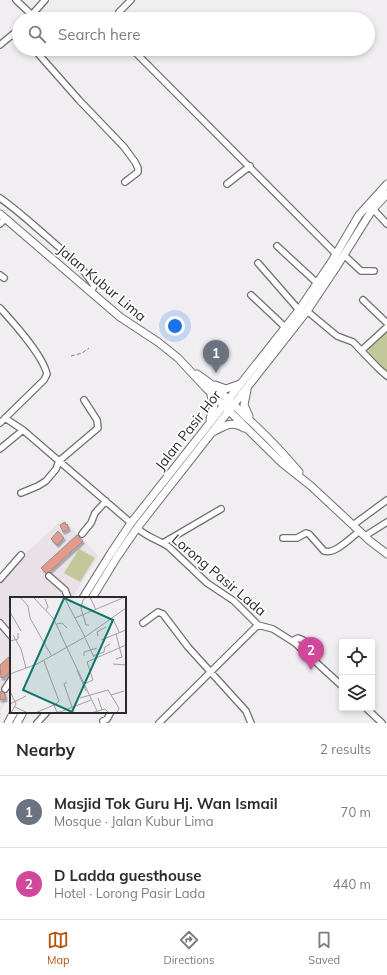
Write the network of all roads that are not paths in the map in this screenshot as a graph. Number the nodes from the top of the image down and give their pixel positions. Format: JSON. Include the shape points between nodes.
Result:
{"nodes":[{"id":1,"x":16,"y":0,"type":"edge"},
{"id":2,"x":45,"y":0,"type":"edge"},
{"id":3,"x":131,"y":0,"type":"edge"},
{"id":4,"x":26,"y":12,"type":"edge"},
{"id":5,"x":34,"y":12,"type":"edge"},
{"id":6,"x":119,"y":12,"type":"edge"},
{"id":7,"x":12,"y":36,"type":"edge"},
{"id":8,"x":0,"y":45,"type":"edge"},
{"id":9,"x":40,"y":56,"type":"edge"},
{"id":10,"x":139,"y":56,"type":"edge"},
{"id":11,"x":250,"y":166,"type":"junction"},
{"id":12,"x":125,"y":182,"type":"dead end"},
{"id":13,"x":227,"y":184,"type":"dead end"},
{"id":14,"x":387,"y":184,"type":"edge"},
{"id":15,"x":387,"y":194,"type":"edge"},
{"id":16,"x":0,"y":198,"type":"edge"},
{"id":17,"x":373,"y":208,"type":"junction"},
{"id":18,"x":2,"y":219,"type":"edge"},
{"id":19,"x":387,"y":224,"type":"edge"},
{"id":20,"x":277,"y":246,"type":"dead end"},
{"id":21,"x":336,"y":254,"type":"junction"},
{"id":22,"x":344,"y":255,"type":"junction"},
{"id":23,"x":258,"y":263,"type":"dead end"},
{"id":24,"x":374,"y":271,"type":"dead end"},
{"id":25,"x":318,"y":283,"type":"junction"},
{"id":26,"x":91,"y":292,"type":"junction"},
{"id":27,"x":251,"y":295,"type":"dead end"},
{"id":28,"x":363,"y":300,"type":"dead end"},
{"id":29,"x":0,"y":308,"type":"edge"},
{"id":30,"x":299,"y":310,"type":"junction"},
{"id":31,"x":307,"y":311,"type":"junction"},
{"id":32,"x":387,"y":323,"type":"edge"},
{"id":33,"x":285,"y":327,"type":"junction"},
{"id":34,"x":387,"y":327,"type":"edge"},
{"id":35,"x":362,"y":350,"type":"junction"},
{"id":36,"x":387,"y":376,"type":"edge"},
{"id":37,"x":241,"y":383,"type":"junction"},
{"id":38,"x":208,"y":385,"type":"junction"},
{"id":39,"x":249,"y":386,"type":"junction"},
{"id":40,"x":84,"y":400,"type":"dead end"},
{"id":41,"x":229,"y":405,"type":"junction"},
{"id":42,"x":5,"y":418,"type":"junction"},
{"id":43,"x":0,"y":423,"type":"edge"},
{"id":44,"x":208,"y":425,"type":"junction"},
{"id":45,"x":256,"y":426,"type":"junction"},
{"id":46,"x":23,"y":430,"type":"junction"},
{"id":47,"x":252,"y":433,"type":"junction"},
{"id":48,"x":210,"y":434,"type":"junction"},
{"id":49,"x":0,"y":449,"type":"edge"},
{"id":50,"x":59,"y":461,"type":"junction"},
{"id":51,"x":311,"y":486,"type":"junction"},
{"id":52,"x":21,"y":493,"type":"dead end"},
{"id":53,"x":387,"y":500,"type":"edge"},
{"id":54,"x":106,"y":501,"type":"junction"},
{"id":55,"x":221,"y":509,"type":"dead end"},
{"id":56,"x":387,"y":522,"type":"edge"},
{"id":57,"x":134,"y":525,"type":"junction"},
{"id":58,"x":353,"y":525,"type":"junction"},
{"id":59,"x":362,"y":533,"type":"junction"},
{"id":60,"x":82,"y":534,"type":"dead end"},
{"id":61,"x":283,"y":538,"type":"dead end"},
{"id":62,"x":162,"y":543,"type":"junction"},
{"id":63,"x":387,"y":554,"type":"edge"},
{"id":64,"x":21,"y":555,"type":"dead end"},
{"id":65,"x":49,"y":576,"type":"dead end"},
{"id":66,"x":0,"y":579,"type":"edge"},
{"id":67,"x":68,"y":597,"type":"edge"},
{"id":68,"x":84,"y":597,"type":"edge"},
{"id":69,"x":93,"y":597,"type":"edge"},
{"id":70,"x":0,"y":623,"type":"edge"},
{"id":71,"x":143,"y":623,"type":"dead end"},
{"id":72,"x":258,"y":625,"type":"junction"},
{"id":73,"x":10,"y":635,"type":"edge"},
{"id":74,"x":292,"y":641,"type":"junction"},
{"id":75,"x":310,"y":657,"type":"junction"},
{"id":76,"x":210,"y":671,"type":"junction"},
{"id":77,"x":10,"y":682,"type":"edge"},
{"id":78,"x":339,"y":683,"type":"edge"},
{"id":79,"x":5,"y":690,"type":"dead end"},
{"id":80,"x":369,"y":711,"type":"edge"},
{"id":81,"x":13,"y":713,"type":"edge"},
{"id":82,"x":22,"y":713,"type":"edge"},
{"id":83,"x":46,"y":713,"type":"edge"},
{"id":84,"x":110,"y":713,"type":"edge"},
{"id":85,"x":103,"y":721,"type":"dead end"},
{"id":86,"x":8,"y":723,"type":"edge"},
{"id":87,"x":17,"y":723,"type":"edge"},
{"id":88,"x":37,"y":723,"type":"edge"},
{"id":89,"x":159,"y":723,"type":"edge"},
{"id":90,"x":251,"y":723,"type":"edge"},
{"id":91,"x":382,"y":723,"type":"edge"}],
"edges":[{"from":1,"to":4,"type":"street"},
{"from":2,"to":5,"type":"street"},
{"from":3,"to":6,"type":"street"},
{"from":7,"to":8,"type":"street"},
{"from":9,"to":12,"type":"street","via":[[135,162],[138,172]]},
{"from":10,"to":11,"type":"street"},
{"from":11,"to":13,"type":"street"},
{"from":11,"to":21,"type":"street"},
{"from":14,"to":21,"type":"main road","name":"Jalan Pasir Hor","via":[[359,215]]},
{"from":15,"to":17,"type":"main road","name":"Jalan Pasir Hor"},
{"from":16,"to":26,"type":"street","via":[[86,273],[94,286]]},
{"from":17,"to":19,"type":"street"},
{"from":17,"to":22,"type":"main road","name":"Jalan Pasir Hor"},
{"from":18,"to":26,"type":"main road","name":"Jalan Kubur Lima"},
{"from":20,"to":25,"type":"street"},
{"from":21,"to":25,"type":"main road","name":"Jalan Pasir Hor"},
{"from":22,"to":24,"type":"street","via":[[361,271]]},
{"from":22,"to":31,"type":"main road","name":"Jalan Pasir Hor"},
{"from":23,"to":30,"type":"street"},
{"from":25,"to":30,"type":"main road","name":"Jalan Pasir Hor"},
{"from":26,"to":38,"type":"main road","name":"Jalan Kubur Lima","via":[[120,317],[158,342]]},
{"from":27,"to":33,"type":"street"},
{"from":28,"to":32,"type":"street"},
{"from":29,"to":42,"type":"street","via":[[28,342],[46,374],[44,380]]},
{"from":30,"to":33,"type":"main road","name":"Jalan Pasir Hor"},
{"from":31,"to":35,"type":"street","via":[[337,336],[353,342]]},
{"from":31,"to":39,"type":"main road","name":"Jalan Pasir Hor"},
{"from":33,"to":37,"type":"main road","name":"Jalan Pasir Hor"},
{"from":34,"to":35,"type":"street"},
{"from":35,"to":36,"type":"street"},
{"from":37,"to":38,"type":"main road","via":[[226,389]]},
{"from":37,"to":41,"type":"main road","name":"Jalan Pasir Hor"},
{"from":38,"to":41,"type":"main road","name":"Jalan Kubur Lima"},
{"from":38,"to":44,"type":"main road","via":[[214,405]]},
{"from":39,"to":41,"type":"main road","name":"Jalan Pasir Hor"},
{"from":39,"to":45,"type":"main road","via":[[244,405]]},
{"from":40,"to":50,"type":"street","via":[[97,420],[98,428]]},
{"from":41,"to":44,"type":"main road","name":"Jalan Pasir Hor"},
{"from":41,"to":45,"type":"main road"},
{"from":41,"to":47,"type":"main road"},
{"from":41,"to":48,"type":"main road","name":"Jalan Pasir Hor"},
{"from":42,"to":43,"type":"street"},
{"from":42,"to":46,"type":"street","name":"Lorong Pasir Lada"},
{"from":44,"to":57,"type":"main road","name":"Jalan Pasir Hor"},
{"from":45,"to":51,"type":"main road"},
{"from":46,"to":49,"type":"street"},
{"from":46,"to":50,"type":"street","name":"Lorong Pasir Lada"},
{"from":47,"to":48,"type":"main road","via":[[235,424],[226,425]]},
{"from":47,"to":51,"type":"main road","via":[[282,463]]},
{"from":48,"to":57,"type":"main road","name":"Jalan Pasir Hor"},
{"from":50,"to":52,"type":"street","via":[[46,481]]},
{"from":50,"to":54,"type":"street","name":"Lorong Pasir Lada"},
{"from":51,"to":58,"type":"main road"},
{"from":53,"to":58,"type":"street"},
{"from":54,"to":57,"type":"street","name":"Lorong Pasir Lada"},
{"from":54,"to":60,"type":"street"},
{"from":55,"to":62,"type":"street"},
{"from":56,"to":59,"type":"street"},
{"from":57,"to":62,"type":"street","name":"Lorong Pasir Lada","via":[[146,537]]},
{"from":57,"to":68,"type":"main road","name":"Jalan Pasir Hor","via":[[110,553]]},
{"from":57,"to":69,"type":"main road","name":"Jalan Pasir Hor"},
{"from":58,"to":59,"type":"main road"},
{"from":59,"to":61,"type":"street","via":[[336,550],[328,552],[306,533],[297,538]]},
{"from":59,"to":63,"type":"main road"},
{"from":62,"to":72,"type":"street","name":"Lorong Pasir Lada","via":[[207,583],[234,601]]},
{"from":64,"to":66,"type":"street"},
{"from":65,"to":67,"type":"street","via":[[65,590]]},
{"from":70,"to":73,"type":"street"},
{"from":71,"to":76,"type":"street","via":[[161,612]]},
{"from":72,"to":74,"type":"street","name":"Lorong Pasir Lada","via":[[273,629]]},
{"from":72,"to":76,"type":"street"},
{"from":74,"to":75,"type":"street","name":"Lorong Pasir Lada"},
{"from":74,"to":75,"type":"street","via":[[298,638],[312,646]]},
{"from":75,"to":78,"type":"street","name":"Lorong Pasir Lada"},
{"from":76,"to":89,"type":"street"},
{"from":76,"to":90,"type":"street","via":[[246,711]]},
{"from":77,"to":79,"type":"street"},
{"from":80,"to":91,"type":"street"},
{"from":81,"to":86,"type":"main road"},
{"from":82,"to":87,"type":"main road"},
{"from":83,"to":88,"type":"street"},
{"from":84,"to":85,"type":"street","via":[[107,720]]}]}
